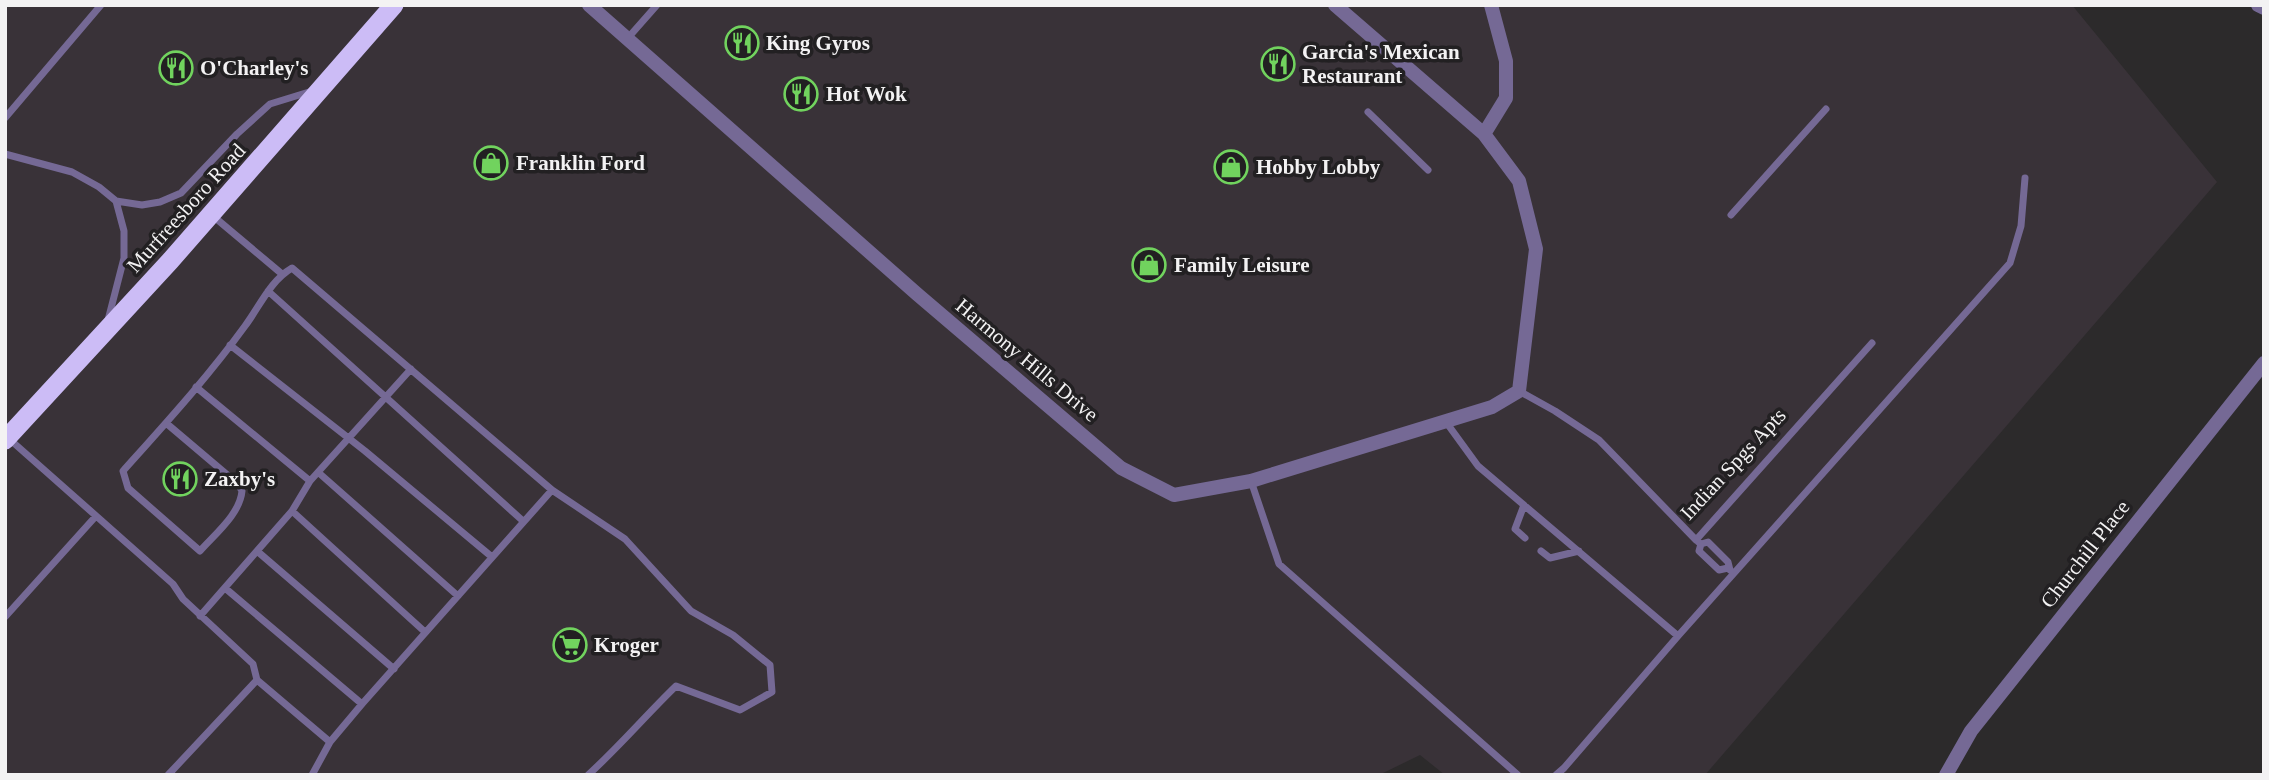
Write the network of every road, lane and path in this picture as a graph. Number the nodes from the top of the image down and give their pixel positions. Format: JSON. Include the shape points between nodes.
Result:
{"nodes":[{"id":1,"x":101,"y":5,"type":"edge"},
{"id":2,"x":394,"y":5,"type":"edge"},
{"id":3,"x":589,"y":5,"type":"edge"},
{"id":4,"x":657,"y":5,"type":"edge"},
{"id":5,"x":1335,"y":5,"type":"edge"},
{"id":6,"x":1491,"y":5,"type":"edge"},
{"id":7,"x":2258,"y":5,"type":"edge"},
{"id":8,"x":2264,"y":8,"type":"edge"},
{"id":9,"x":626,"y":39,"type":"junction"},
{"id":10,"x":321,"y":89,"type":"junction"},
{"id":11,"x":1826,"y":109,"type":"dead end"},
{"id":12,"x":1368,"y":112,"type":"dead end"},
{"id":13,"x":5,"y":118,"type":"edge"},
{"id":14,"x":1484,"y":134,"type":"junction"},
{"id":15,"x":5,"y":154,"type":"edge"},
{"id":16,"x":1428,"y":170,"type":"dead end"},
{"id":17,"x":2025,"y":178,"type":"dead end"},
{"id":18,"x":116,"y":201,"type":"junction"},
{"id":19,"x":211,"y":214,"type":"junction"},
{"id":20,"x":1731,"y":215,"type":"dead end"},
{"id":21,"x":282,"y":274,"type":"junction"},
{"id":22,"x":268,"y":292,"type":"junction"},
{"id":23,"x":106,"y":330,"type":"junction"},
{"id":24,"x":1872,"y":343,"type":"dead end"},
{"id":25,"x":230,"y":345,"type":"junction"},
{"id":26,"x":2264,"y":363,"type":"edge"},
{"id":27,"x":411,"y":369,"type":"junction"},
{"id":28,"x":196,"y":387,"type":"junction"},
{"id":29,"x":1520,"y":391,"type":"junction"},
{"id":30,"x":386,"y":396,"type":"junction"},
{"id":31,"x":1446,"y":421,"type":"junction"},
{"id":32,"x":166,"y":423,"type":"junction"},
{"id":33,"x":6,"y":438,"type":"edge"},
{"id":34,"x":348,"y":439,"type":"junction"},
{"id":35,"x":319,"y":473,"type":"junction"},
{"id":36,"x":310,"y":481,"type":"junction"},
{"id":37,"x":1251,"y":481,"type":"junction"},
{"id":38,"x":552,"y":490,"type":"junction"},
{"id":39,"x":1524,"y":505,"type":"junction"},
{"id":40,"x":292,"y":511,"type":"junction"},
{"id":41,"x":96,"y":516,"type":"junction"},
{"id":42,"x":523,"y":521,"type":"junction"},
{"id":43,"x":1525,"y":538,"type":"dead end"},
{"id":44,"x":1699,"y":542,"type":"junction"},
{"id":45,"x":257,"y":551,"type":"junction"},
{"id":46,"x":1541,"y":551,"type":"dead end"},
{"id":47,"x":1579,"y":551,"type":"junction"},
{"id":48,"x":492,"y":557,"type":"junction"},
{"id":49,"x":1731,"y":571,"type":"junction"},
{"id":50,"x":225,"y":588,"type":"junction"},
{"id":51,"x":458,"y":596,"type":"junction"},
{"id":52,"x":200,"y":616,"type":"junction"},
{"id":53,"x":5,"y":617,"type":"edge"},
{"id":54,"x":425,"y":632,"type":"junction"},
{"id":55,"x":1678,"y":636,"type":"junction"},
{"id":56,"x":394,"y":669,"type":"junction"},
{"id":57,"x":257,"y":680,"type":"junction"},
{"id":58,"x":362,"y":704,"type":"junction"},
{"id":59,"x":330,"y":742,"type":"junction"},
{"id":60,"x":168,"y":775,"type":"edge"},
{"id":61,"x":313,"y":775,"type":"edge"},
{"id":62,"x":588,"y":775,"type":"edge"},
{"id":63,"x":1518,"y":775,"type":"edge"},
{"id":64,"x":1556,"y":775,"type":"edge"},
{"id":65,"x":1946,"y":775,"type":"edge"}],
"edges":[{"from":1,"to":13,"type":"lane"},
{"from":2,"to":10,"type":"highway","name":"Murfreesboro Road"},
{"from":3,"to":9,"type":"street","name":"Harmony Hills Drive"},
{"from":4,"to":9,"type":"lane"},
{"from":5,"to":14,"type":"street"},
{"from":6,"to":14,"type":"street","via":[[1506,61],[1506,98]]},
{"from":7,"to":8,"type":"street"},
{"from":9,"to":37,"type":"street","name":"Harmony Hills Drive","via":[[1121,468],[1174,495]]},
{"from":10,"to":18,"type":"lane","via":[[270,104],[181,193],[142,205]]},
{"from":10,"to":19,"type":"highway","name":"Murfreesboro Road"},
{"from":11,"to":20,"type":"lane"},
{"from":12,"to":16,"type":"lane"},
{"from":14,"to":29,"type":"street","via":[[1520,181],[1536,249]]},
{"from":15,"to":18,"type":"lane","via":[[72,172]]},
{"from":17,"to":49,"type":"lane","via":[[2021,226],[2010,263]]},
{"from":18,"to":23,"type":"lane","via":[[124,231],[124,258]]},
{"from":19,"to":21,"type":"lane"},
{"from":19,"to":23,"type":"highway","name":"Murfreesboro Road"},
{"from":21,"to":22,"type":"lane"},
{"from":21,"to":27,"type":"lane","via":[[292,268]]},
{"from":22,"to":25,"type":"lane"},
{"from":22,"to":30,"type":"lane"},
{"from":23,"to":33,"type":"highway","name":"Murfreesboro Road"},
{"from":24,"to":44,"type":"lane","name":"Indian Spgs Apts"},
{"from":25,"to":28,"type":"lane"},
{"from":25,"to":34,"type":"lane"},
{"from":26,"to":65,"type":"street","name":"Churchill Place","via":[[1971,731]]},
{"from":27,"to":30,"type":"lane"},
{"from":27,"to":38,"type":"lane"},
{"from":28,"to":32,"type":"lane"},
{"from":28,"to":36,"type":"lane"},
{"from":29,"to":31,"type":"street","name":"Harmony Hills Drive","via":[[1492,407]]},
{"from":29,"to":44,"type":"lane","name":"Indian Spgs Apts","via":[[1599,439]]},
{"from":30,"to":34,"type":"lane"},
{"from":30,"to":42,"type":"lane"},
{"from":31,"to":37,"type":"street","name":"Harmony Hills Drive"},
{"from":31,"to":39,"type":"lane","via":[[1478,466]]},
{"from":32,"to":32,"type":"lane","via":[[242,491],[237,509],[200,551],[128,488],[123,471]]},
{"from":33,"to":41,"type":"lane"},
{"from":34,"to":35,"type":"lane"},
{"from":34,"to":48,"type":"lane"},
{"from":35,"to":36,"type":"lane"},
{"from":35,"to":51,"type":"lane"},
{"from":36,"to":40,"type":"lane"},
{"from":37,"to":63,"type":"lane","via":[[1279,564]]},
{"from":38,"to":42,"type":"lane"},
{"from":38,"to":62,"type":"lane","via":[[625,539],[691,611],[733,635],[770,665],[772,692],[740,710],[676,686]]},
{"from":39,"to":43,"type":"lane","via":[[1515,529]]},
{"from":39,"to":47,"type":"lane"},
{"from":40,"to":45,"type":"lane"},
{"from":40,"to":54,"type":"lane"},
{"from":41,"to":52,"type":"lane","via":[[173,584]]},
{"from":41,"to":53,"type":"lane"},
{"from":42,"to":48,"type":"lane"},
{"from":44,"to":49,"type":"lane","via":[[1707,542]]},
{"from":44,"to":49,"type":"lane","via":[[1699,551],[1719,570]]},
{"from":45,"to":50,"type":"lane"},
{"from":45,"to":56,"type":"lane"},
{"from":46,"to":47,"type":"lane","via":[[1550,558]]},
{"from":47,"to":55,"type":"lane"},
{"from":48,"to":51,"type":"lane"},
{"from":49,"to":55,"type":"lane"},
{"from":50,"to":52,"type":"lane"},
{"from":50,"to":58,"type":"lane"},
{"from":51,"to":54,"type":"lane"},
{"from":52,"to":57,"type":"lane","via":[[253,664]]},
{"from":54,"to":56,"type":"lane"},
{"from":55,"to":64,"type":"lane"},
{"from":56,"to":58,"type":"lane"},
{"from":57,"to":59,"type":"lane"},
{"from":57,"to":60,"type":"lane"},
{"from":58,"to":59,"type":"lane"},
{"from":59,"to":61,"type":"lane"}]}
